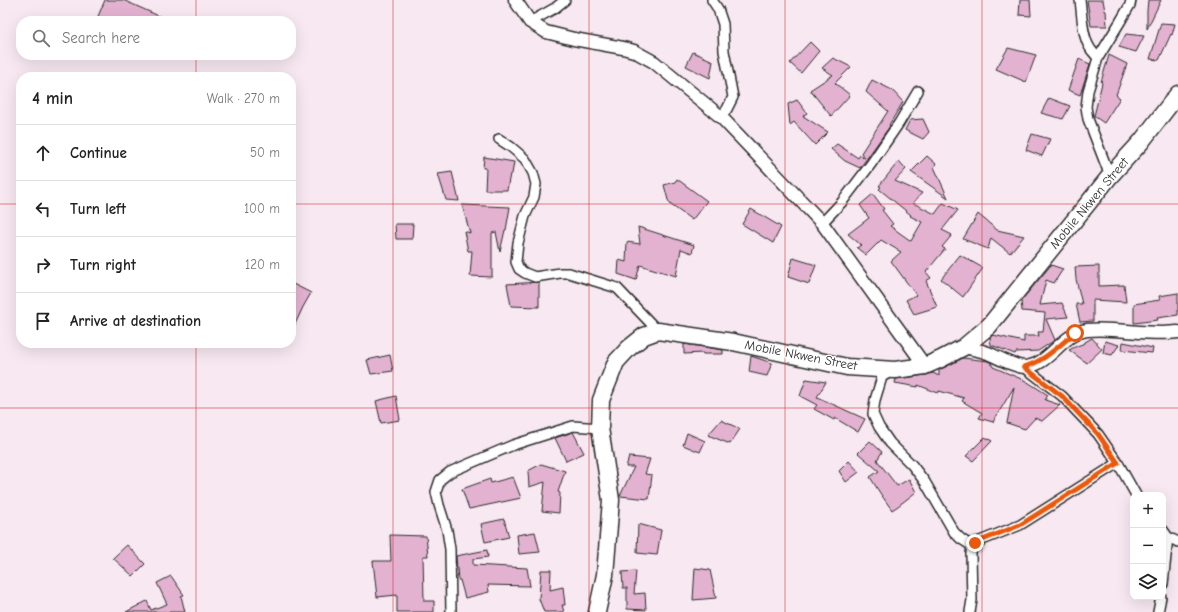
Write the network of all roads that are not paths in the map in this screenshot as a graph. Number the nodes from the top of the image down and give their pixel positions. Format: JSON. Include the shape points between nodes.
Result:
{"nodes":[{"id":1,"x":515,"y":0,"type":"edge"},
{"id":2,"x":565,"y":0,"type":"edge"},
{"id":3,"x":712,"y":0,"type":"edge"},
{"id":4,"x":1080,"y":0,"type":"edge"},
{"id":5,"x":1131,"y":0,"type":"edge"},
{"id":6,"x":530,"y":22,"type":"junction"},
{"id":7,"x":1098,"y":58,"type":"junction"},
{"id":8,"x":918,"y":91,"type":"dead end"},
{"id":9,"x":1178,"y":94,"type":"edge"},
{"id":10,"x":721,"y":117,"type":"junction"},
{"id":11,"x":499,"y":139,"type":"dead end"},
{"id":12,"x":1110,"y":176,"type":"junction"},
{"id":13,"x":822,"y":223,"type":"junction"},
{"id":14,"x":658,"y":332,"type":"junction"},
{"id":15,"x":1178,"y":332,"type":"edge"},
{"id":16,"x":964,"y":347,"type":"junction"},
{"id":17,"x":925,"y":366,"type":"junction"},
{"id":18,"x":1024,"y":367,"type":"junction"},
{"id":19,"x":895,"y":370,"type":"junction"},
{"id":20,"x":600,"y":428,"type":"junction"},
{"id":21,"x":1118,"y":463,"type":"junction"},
{"id":22,"x":1134,"y":492,"type":"edge"},
{"id":23,"x":1166,"y":533,"type":"edge"},
{"id":24,"x":1178,"y":542,"type":"edge"},
{"id":25,"x":972,"y":546,"type":"junction"},
{"id":26,"x":1160,"y":600,"type":"edge"},
{"id":27,"x":451,"y":612,"type":"edge"},
{"id":28,"x":597,"y":612,"type":"edge"},
{"id":29,"x":970,"y":612,"type":"edge"},
{"id":30,"x":1158,"y":612,"type":"edge"}],
"edges":[{"from":1,"to":6,"type":"street"},
{"from":2,"to":6,"type":"street"},
{"from":3,"to":10,"type":"street","via":[[724,24],[724,51],[733,97]]},
{"from":4,"to":7,"type":"street","via":[[1086,39]]},
{"from":5,"to":7,"type":"street"},
{"from":6,"to":10,"type":"street","via":[[546,32],[634,52],[654,62]]},
{"from":7,"to":12,"type":"street","via":[[1086,107],[1088,119]]},
{"from":8,"to":13,"type":"street","via":[[871,164]]},
{"from":9,"to":12,"type":"highway","name":"Mobile Nkwen Street","via":[[1141,142]]},
{"from":10,"to":13,"type":"street"},
{"from":11,"to":14,"type":"street","via":[[525,159],[536,184],[518,243],[516,262],[519,269],[535,277],[560,272],[569,273],[617,288]]},
{"from":12,"to":16,"type":"highway","name":"Mobile Nkwen Street","via":[[989,326]]},
{"from":13,"to":17,"type":"street"},
{"from":14,"to":19,"type":"highway","name":"Mobile Nkwen Street","via":[[733,342],[848,367]]},
{"from":14,"to":20,"type":"highway","name":"Mobile Nkwen Street","via":[[644,336],[616,362],[601,400]]},
{"from":15,"to":18,"type":"street","via":[[1157,334],[1086,330],[1075,333],[1044,359]]},
{"from":16,"to":17,"type":"highway","name":"Mobile Nkwen Street"},
{"from":16,"to":18,"type":"street","via":[[986,352]]},
{"from":17,"to":19,"type":"highway","name":"Mobile Nkwen Street"},
{"from":18,"to":21,"type":"street","via":[[1062,396],[1098,434]]},
{"from":19,"to":25,"type":"street","via":[[882,377],[873,414],[890,443],[925,482],[954,532]]},
{"from":20,"to":27,"type":"street","via":[[573,426],[513,446],[450,472],[440,480],[436,492],[450,549]]},
{"from":20,"to":28,"type":"highway","name":"Mobile Nkwen Street","via":[[611,500],[605,575]]},
{"from":21,"to":22,"type":"street"},
{"from":21,"to":25,"type":"street","via":[[1020,525]]},
{"from":23,"to":24,"type":"street"},
{"from":25,"to":29,"type":"street"},
{"from":26,"to":30,"type":"street"}]}
